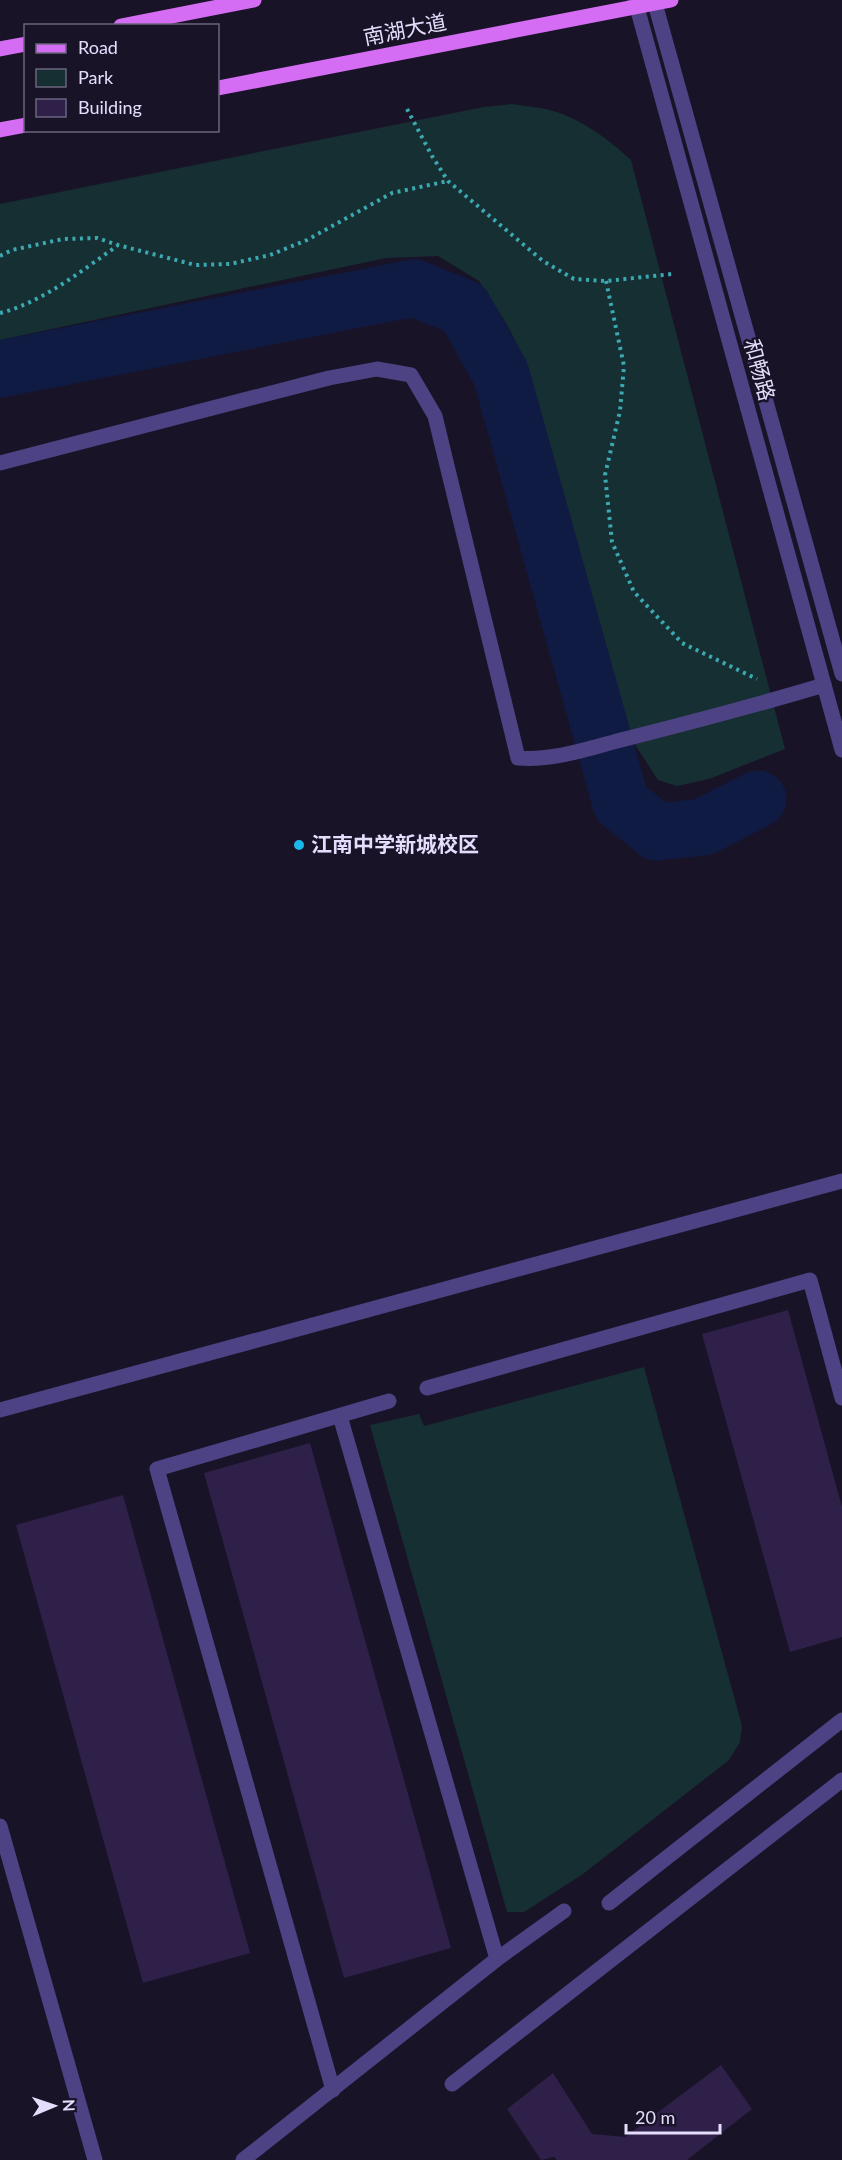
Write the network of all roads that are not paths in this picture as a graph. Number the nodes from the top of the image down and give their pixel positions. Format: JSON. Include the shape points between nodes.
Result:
{"nodes":[{"id":1,"x":254,"y":0,"type":"edge"},
{"id":2,"x":671,"y":0,"type":"edge"},
{"id":3,"x":654,"y":2,"type":"edge"},
{"id":4,"x":636,"y":3,"type":"edge"},
{"id":5,"x":131,"y":24,"type":"edge"},
{"id":6,"x":24,"y":44,"type":"edge"},
{"id":7,"x":0,"y":49,"type":"edge"},
{"id":8,"x":219,"y":88,"type":"edge"},
{"id":9,"x":24,"y":125,"type":"edge"},
{"id":10,"x":0,"y":130,"type":"edge"},
{"id":11,"x":0,"y":463,"type":"edge"},
{"id":12,"x":842,"y":674,"type":"edge"},
{"id":13,"x":824,"y":685,"type":"junction"},
{"id":14,"x":842,"y":750,"type":"edge"},
{"id":15,"x":842,"y":1181,"type":"edge"},
{"id":16,"x":427,"y":1388,"type":"dead end"},
{"id":17,"x":842,"y":1398,"type":"edge"},
{"id":18,"x":389,"y":1401,"type":"dead end"},
{"id":19,"x":0,"y":1410,"type":"edge"},
{"id":20,"x":340,"y":1416,"type":"junction"},
{"id":21,"x":842,"y":1720,"type":"edge"},
{"id":22,"x":842,"y":1780,"type":"edge"},
{"id":23,"x":0,"y":1826,"type":"edge"},
{"id":24,"x":609,"y":1903,"type":"dead end"},
{"id":25,"x":564,"y":1911,"type":"dead end"},
{"id":26,"x":497,"y":1959,"type":"junction"},
{"id":27,"x":452,"y":2084,"type":"dead end"},
{"id":28,"x":333,"y":2090,"type":"junction"},
{"id":29,"x":95,"y":2160,"type":"edge"},
{"id":30,"x":243,"y":2160,"type":"edge"}],
"edges":[{"from":1,"to":5,"type":"main road"},
{"from":2,"to":3,"type":"main road","name":"南湖大道"},
{"from":3,"to":4,"type":"main road","name":"南湖大道"},
{"from":3,"to":12,"type":"street","name":"和畅路"},
{"from":4,"to":8,"type":"main road","name":"南湖大道"},
{"from":4,"to":13,"type":"street","name":"和畅路"},
{"from":6,"to":7,"type":"main road"},
{"from":9,"to":10,"type":"main road"},
{"from":11,"to":13,"type":"street","via":[[329,378],[377,369],[411,375],[435,416],[518,758],[568,753]]},
{"from":13,"to":14,"type":"street","name":"和畅路"},
{"from":15,"to":19,"type":"street"},
{"from":16,"to":17,"type":"street","via":[[810,1280]]},
{"from":18,"to":20,"type":"street"},
{"from":20,"to":26,"type":"street"},
{"from":20,"to":28,"type":"street","via":[[158,1469]]},
{"from":21,"to":24,"type":"street"},
{"from":22,"to":27,"type":"street"},
{"from":23,"to":29,"type":"street"},
{"from":25,"to":26,"type":"street"},
{"from":26,"to":28,"type":"street"},
{"from":28,"to":30,"type":"street"}]}
